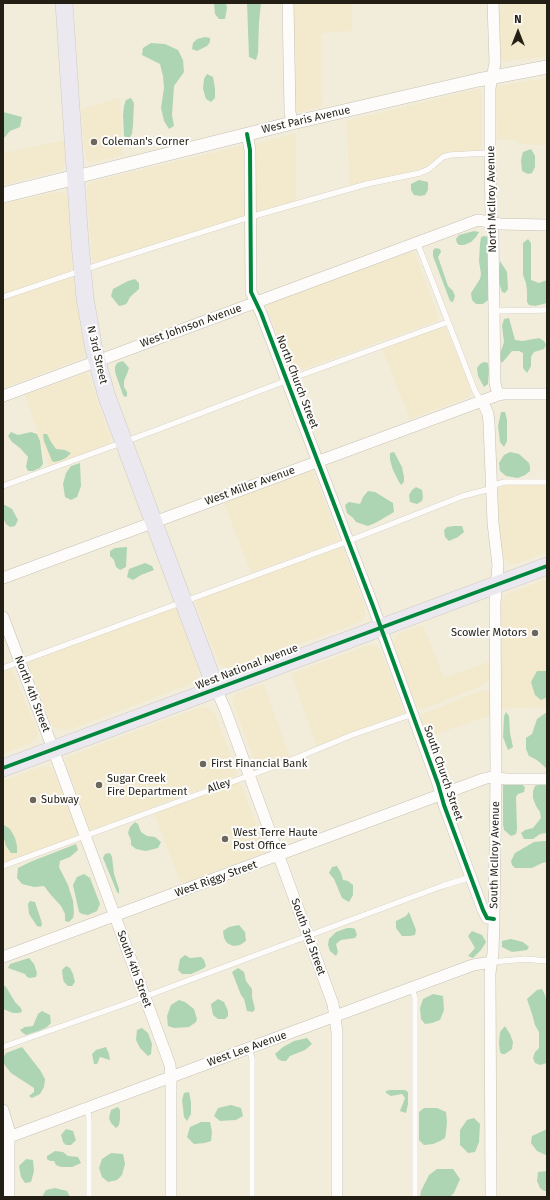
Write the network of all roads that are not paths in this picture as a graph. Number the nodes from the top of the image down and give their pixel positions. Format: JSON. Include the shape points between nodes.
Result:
{"nodes":[{"id":1,"x":64,"y":3,"type":"edge"},
{"id":2,"x":288,"y":3,"type":"edge"},
{"id":3,"x":493,"y":3,"type":"edge"},
{"id":4,"x":547,"y":67,"type":"edge"},
{"id":5,"x":492,"y":77,"type":"junction"},
{"id":6,"x":292,"y":123,"type":"junction"},
{"id":7,"x":247,"y":134,"type":"junction"},
{"id":8,"x":490,"y":153,"type":"junction"},
{"id":9,"x":76,"y":177,"type":"junction"},
{"id":10,"x":3,"y":195,"type":"edge"},
{"id":11,"x":250,"y":217,"type":"junction"},
{"id":12,"x":492,"y":223,"type":"junction"},
{"id":13,"x":547,"y":225,"type":"edge"},
{"id":14,"x":417,"y":242,"type":"junction"},
{"id":15,"x":83,"y":270,"type":"junction"},
{"id":16,"x":3,"y":297,"type":"edge"},
{"id":17,"x":255,"y":302,"type":"junction"},
{"id":18,"x":547,"y":310,"type":"edge"},
{"id":19,"x":494,"y":311,"type":"junction"},
{"id":20,"x":448,"y":322,"type":"junction"},
{"id":21,"x":97,"y":361,"type":"junction"},
{"id":22,"x":287,"y":381,"type":"junction"},
{"id":23,"x":547,"y":394,"type":"edge"},
{"id":24,"x":498,"y":395,"type":"junction"},
{"id":25,"x":3,"y":396,"type":"edge"},
{"id":26,"x":481,"y":401,"type":"junction"},
{"id":27,"x":124,"y":441,"type":"junction"},
{"id":28,"x":317,"y":461,"type":"junction"},
{"id":29,"x":547,"y":482,"type":"edge"},
{"id":30,"x":3,"y":486,"type":"edge"},
{"id":31,"x":492,"y":486,"type":"junction"},
{"id":32,"x":154,"y":522,"type":"junction"},
{"id":33,"x":348,"y":541,"type":"junction"},
{"id":34,"x":547,"y":566,"type":"edge"},
{"id":35,"x":3,"y":578,"type":"edge"},
{"id":36,"x":497,"y":585,"type":"junction"},
{"id":37,"x":184,"y":601,"type":"junction"},
{"id":38,"x":3,"y":618,"type":"edge"},
{"id":39,"x":380,"y":627,"type":"junction"},
{"id":40,"x":20,"y":662,"type":"junction"},
{"id":41,"x":3,"y":668,"type":"edge"},
{"id":42,"x":216,"y":689,"type":"junction"},
{"id":43,"x":413,"y":714,"type":"junction"},
{"id":44,"x":53,"y":749,"type":"junction"},
{"id":45,"x":3,"y":768,"type":"edge"},
{"id":46,"x":249,"y":775,"type":"junction"},
{"id":47,"x":496,"y":777,"type":"junction"},
{"id":48,"x":547,"y":779,"type":"edge"},
{"id":49,"x":441,"y":795,"type":"junction"},
{"id":50,"x":85,"y":835,"type":"junction"},
{"id":51,"x":278,"y":856,"type":"junction"},
{"id":52,"x":3,"y":866,"type":"edge"},
{"id":53,"x":471,"y":877,"type":"junction"},
{"id":54,"x":115,"y":916,"type":"junction"},
{"id":55,"x":494,"y":919,"type":"junction"},
{"id":56,"x":308,"y":935,"type":"junction"},
{"id":57,"x":3,"y":957,"type":"edge"},
{"id":58,"x":547,"y":960,"type":"edge"},
{"id":59,"x":492,"y":962,"type":"junction"},
{"id":60,"x":412,"y":988,"type":"junction"},
{"id":61,"x":144,"y":996,"type":"junction"},
{"id":62,"x":335,"y":1016,"type":"junction"},
{"id":63,"x":3,"y":1048,"type":"edge"},
{"id":64,"x":249,"y":1049,"type":"junction"},
{"id":65,"x":171,"y":1077,"type":"junction"},
{"id":66,"x":87,"y":1108,"type":"junction"},
{"id":67,"x":3,"y":1110,"type":"edge"},
{"id":68,"x":6,"y":1138,"type":"edge"},
{"id":69,"x":10,"y":1197,"type":"edge"},
{"id":70,"x":89,"y":1197,"type":"edge"},
{"id":71,"x":171,"y":1197,"type":"edge"},
{"id":72,"x":252,"y":1197,"type":"edge"},
{"id":73,"x":337,"y":1197,"type":"edge"},
{"id":74,"x":415,"y":1197,"type":"edge"},
{"id":75,"x":491,"y":1197,"type":"edge"}],
"edges":[{"from":1,"to":9,"type":"main road","name":"N 3rd Street"},
{"from":2,"to":6,"type":"street"},
{"from":3,"to":5,"type":"street","name":"North McIlroy Avenue","via":[[495,63]]},
{"from":4,"to":5,"type":"street","name":"West Paris Avenue"},
{"from":5,"to":6,"type":"street","name":"West Paris Avenue"},
{"from":5,"to":8,"type":"street","name":"North McIlroy Avenue"},
{"from":6,"to":7,"type":"street","name":"West Paris Avenue"},
{"from":7,"to":9,"type":"street","name":"West Paris Avenue"},
{"from":7,"to":11,"type":"street","name":"North Church Street","via":[[250,150]]},
{"from":8,"to":11,"type":"lane","via":[[450,155],[420,172]]},
{"from":8,"to":12,"type":"street","name":"North McIlroy Avenue"},
{"from":9,"to":10,"type":"main road","name":"West Paris Avenue"},
{"from":9,"to":15,"type":"main road","name":"N 3rd Street"},
{"from":11,"to":15,"type":"lane"},
{"from":11,"to":17,"type":"street","name":"North Church Street","via":[[251,292]]},
{"from":12,"to":13,"type":"street","name":"West Johnson Avenue"},
{"from":12,"to":14,"type":"street","name":"West Johnson Avenue","via":[[478,220]]},
{"from":12,"to":19,"type":"street","name":"North McIlroy Avenue"},
{"from":14,"to":17,"type":"street","name":"West Johnson Avenue"},
{"from":14,"to":20,"type":"lane"},
{"from":15,"to":16,"type":"lane"},
{"from":15,"to":21,"type":"main road","name":"N 3rd Street","via":[[88,318]]},
{"from":17,"to":21,"type":"street","name":"West Johnson Avenue"},
{"from":17,"to":22,"type":"street","name":"North Church Street"},
{"from":18,"to":19,"type":"lane"},
{"from":19,"to":24,"type":"street","name":"North McIlroy Avenue","via":[[495,383]]},
{"from":20,"to":22,"type":"lane"},
{"from":20,"to":26,"type":"lane"},
{"from":21,"to":25,"type":"street","name":"West Johnson Avenue"},
{"from":21,"to":27,"type":"main road","name":"N 3rd Street","via":[[107,397]]},
{"from":22,"to":27,"type":"lane"},
{"from":22,"to":28,"type":"street","name":"North Church Street"},
{"from":23,"to":24,"type":"street","name":"West Miller Avenue"},
{"from":24,"to":26,"type":"street","name":"West Miller Avenue"},
{"from":26,"to":28,"type":"street","name":"West Miller Avenue"},
{"from":26,"to":31,"type":"street","via":[[488,414]]},
{"from":27,"to":30,"type":"lane"},
{"from":27,"to":32,"type":"main road","name":"N 3rd Street"},
{"from":28,"to":32,"type":"street","name":"West Miller Avenue"},
{"from":28,"to":33,"type":"street","name":"North Church Street"},
{"from":29,"to":31,"type":"lane","via":[[505,482]]},
{"from":31,"to":33,"type":"lane"},
{"from":31,"to":36,"type":"street","via":[[498,565]]},
{"from":32,"to":35,"type":"street","name":"West Miller Avenue"},
{"from":32,"to":37,"type":"main road","name":"N 3rd Street"},
{"from":33,"to":37,"type":"lane"},
{"from":33,"to":39,"type":"street","name":"North Church Street"},
{"from":34,"to":36,"type":"main road","name":"West National Avenue"},
{"from":36,"to":39,"type":"main road","name":"West National Avenue"},
{"from":36,"to":47,"type":"street","name":"South McIlroy Avenue"},
{"from":37,"to":40,"type":"lane"},
{"from":37,"to":42,"type":"main road","name":"N 3rd Street"},
{"from":38,"to":40,"type":"street","name":"North 4th Street"},
{"from":39,"to":42,"type":"main road","name":"West National Avenue"},
{"from":39,"to":43,"type":"street","name":"South Church Street"},
{"from":40,"to":41,"type":"lane"},
{"from":40,"to":44,"type":"street","name":"North 4th Street"},
{"from":42,"to":44,"type":"main road","name":"West National Avenue"},
{"from":42,"to":46,"type":"street","name":"South 3rd Street"},
{"from":43,"to":46,"type":"lane","name":"Alley"},
{"from":43,"to":49,"type":"street","name":"South Church Street"},
{"from":44,"to":45,"type":"main road","name":"West National Avenue"},
{"from":44,"to":50,"type":"street","name":"South 4th Street"},
{"from":46,"to":50,"type":"lane","name":"Alley"},
{"from":46,"to":51,"type":"street","name":"South 3rd Street"},
{"from":47,"to":48,"type":"street","name":"West Riggy Street"},
{"from":47,"to":49,"type":"street","name":"West Riggy Street","via":[[483,779]]},
{"from":47,"to":55,"type":"street","name":"South McIlroy Avenue"},
{"from":49,"to":51,"type":"street","name":"West Riggy Street"},
{"from":49,"to":53,"type":"street","name":"South Church Street"},
{"from":50,"to":52,"type":"lane","name":"Alley"},
{"from":50,"to":54,"type":"street","name":"South 4th Street"},
{"from":51,"to":54,"type":"street","name":"West Riggy Street"},
{"from":51,"to":56,"type":"street","name":"South 3rd Street"},
{"from":53,"to":55,"type":"street","name":"South Church Street","via":[[482,910],[487,918]]},
{"from":53,"to":56,"type":"lane"},
{"from":54,"to":57,"type":"street","name":"West Riggy Street"},
{"from":54,"to":61,"type":"street","name":"South 4th Street"},
{"from":55,"to":59,"type":"street","name":"South McIlroy Avenue"},
{"from":56,"to":61,"type":"lane"},
{"from":56,"to":62,"type":"street","name":"South 3rd Street"},
{"from":58,"to":59,"type":"lane"},
{"from":59,"to":60,"type":"street","name":"West Lee Avenue","via":[[473,965]]},
{"from":59,"to":75,"type":"street","name":"South McIlroy Avenue"},
{"from":60,"to":62,"type":"street","name":"West Lee Avenue"},
{"from":60,"to":74,"type":"lane","via":[[415,998]]},
{"from":61,"to":63,"type":"lane"},
{"from":61,"to":65,"type":"street","name":"South 4th Street","via":[[170,1065]]},
{"from":62,"to":64,"type":"street","name":"West Lee Avenue"},
{"from":62,"to":73,"type":"street","name":"South 3rd Street"},
{"from":64,"to":65,"type":"street","name":"West Lee Avenue"},
{"from":64,"to":72,"type":"lane","via":[[252,1058]]},
{"from":65,"to":66,"type":"street","name":"West Lee Avenue"},
{"from":65,"to":71,"type":"street","name":"South 4th Street"},
{"from":66,"to":68,"type":"street","name":"West Lee Avenue"},
{"from":66,"to":70,"type":"lane"},
{"from":67,"to":68,"type":"street","via":[[9,1130]]},
{"from":68,"to":69,"type":"street"}]}
